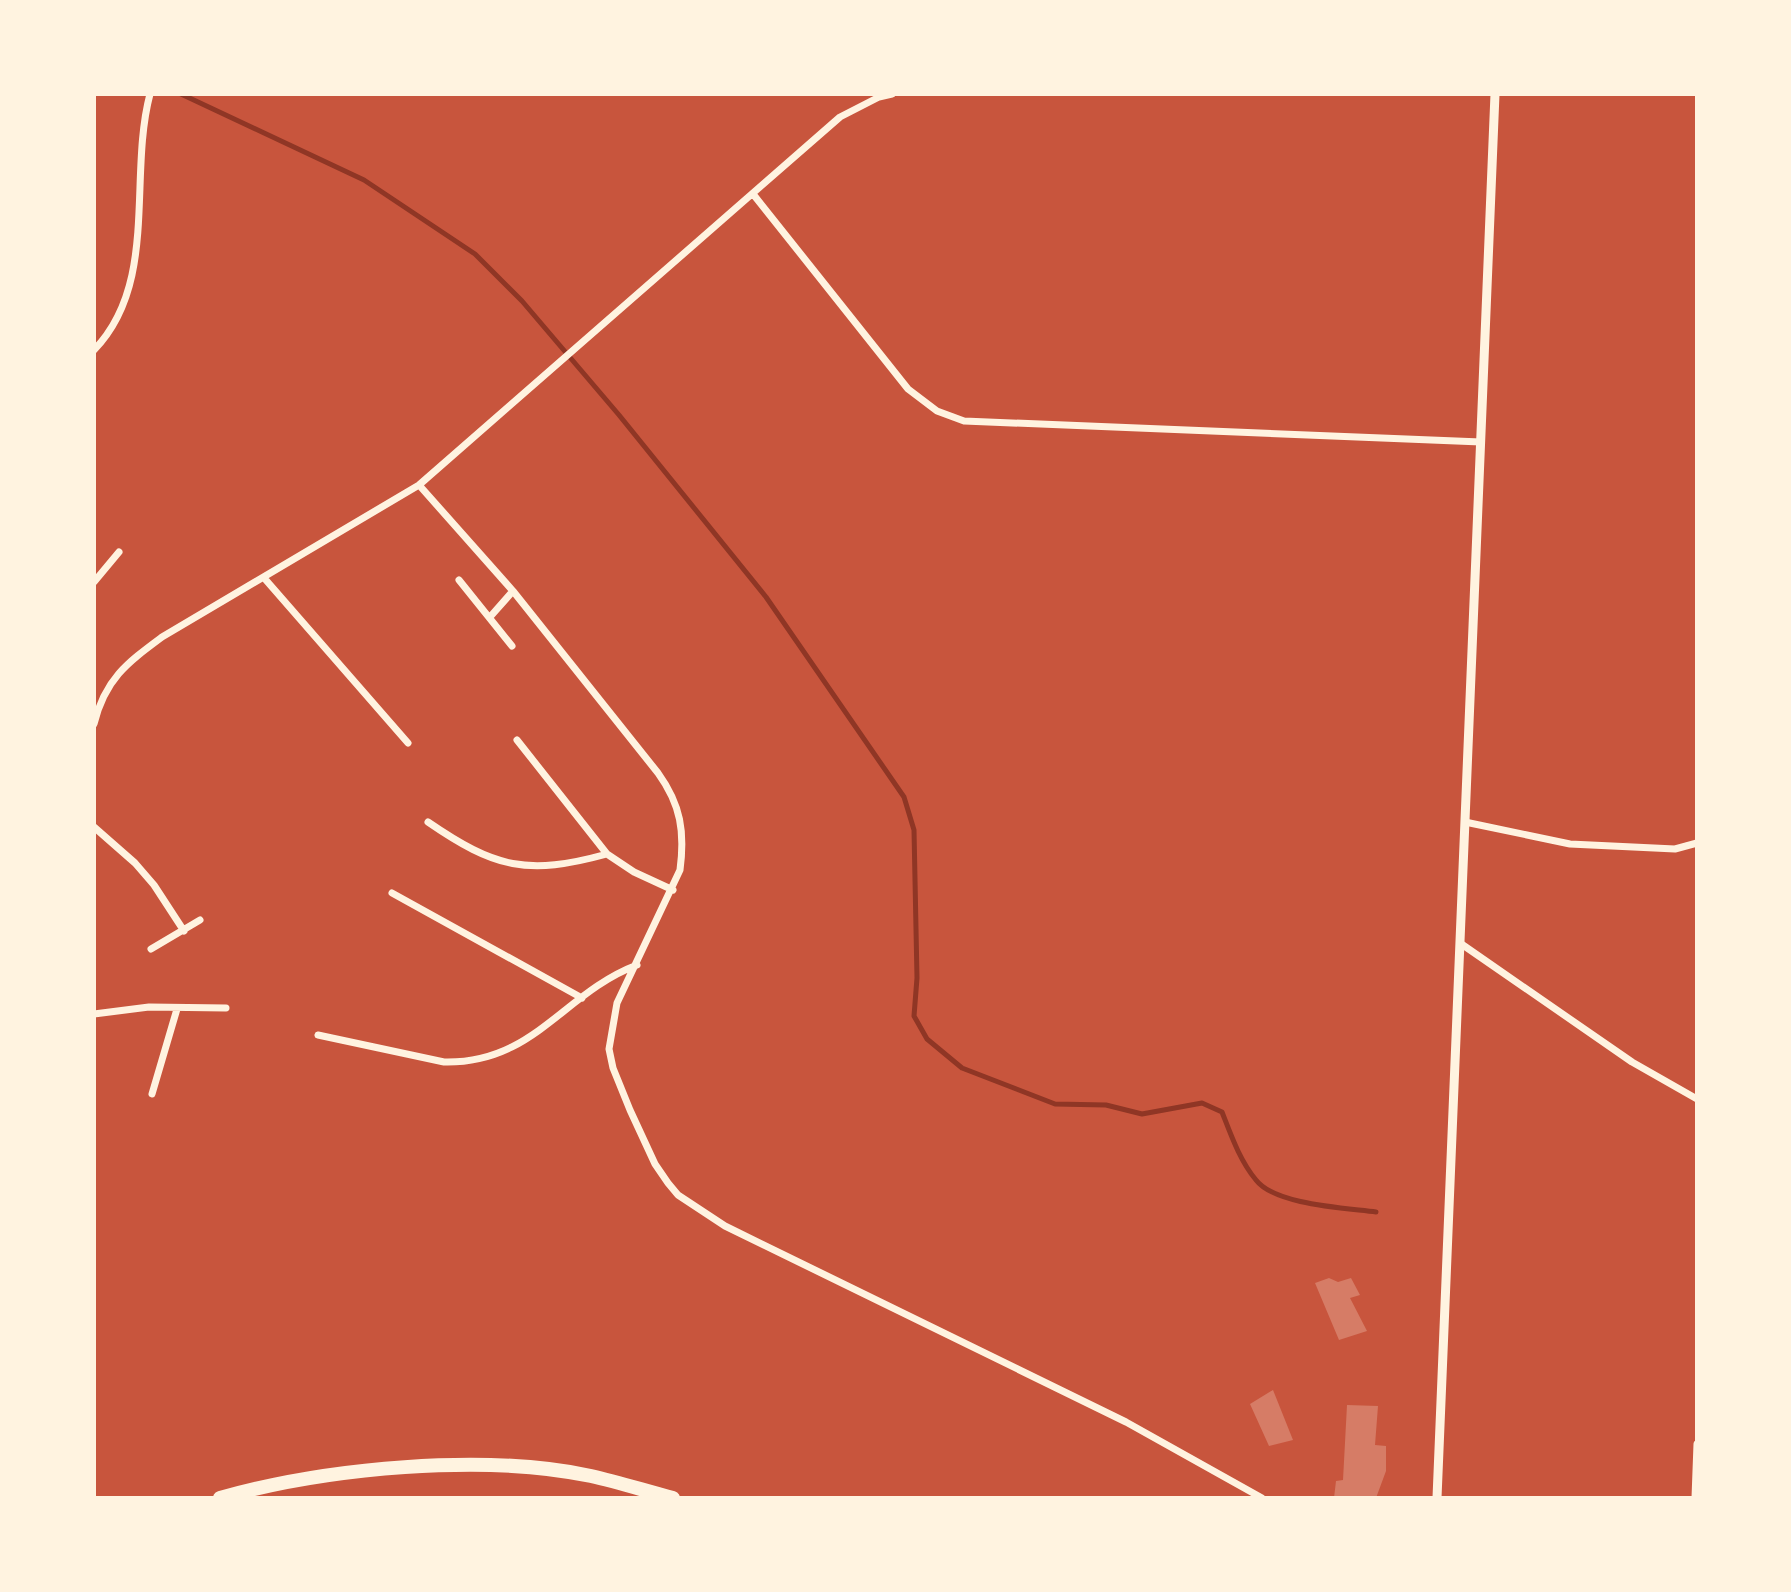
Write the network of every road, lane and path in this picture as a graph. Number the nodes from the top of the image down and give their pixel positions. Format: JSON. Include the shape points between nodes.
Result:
{"nodes":[{"id":1,"x":892,"y":94,"type":"edge"},
{"id":2,"x":1495,"y":94,"type":"edge"},
{"id":3,"x":149,"y":95,"type":"edge"},
{"id":4,"x":753,"y":194,"type":"junction"},
{"id":5,"x":94,"y":350,"type":"edge"},
{"id":6,"x":1481,"y":442,"type":"junction"},
{"id":7,"x":419,"y":485,"type":"junction"},
{"id":8,"x":119,"y":552,"type":"dead end"},
{"id":9,"x":265,"y":579,"type":"junction"},
{"id":10,"x":459,"y":580,"type":"dead end"},
{"id":11,"x":94,"y":582,"type":"edge"},
{"id":12,"x":513,"y":591,"type":"junction"},
{"id":13,"x":490,"y":617,"type":"junction"},
{"id":14,"x":512,"y":646,"type":"dead end"},
{"id":15,"x":94,"y":688,"type":"edge"},
{"id":16,"x":106,"y":690,"type":"junction"},
{"id":17,"x":94,"y":724,"type":"edge"},
{"id":18,"x":517,"y":740,"type":"dead end"},
{"id":19,"x":408,"y":743,"type":"dead end"},
{"id":20,"x":428,"y":822,"type":"dead end"},
{"id":21,"x":1465,"y":822,"type":"junction"},
{"id":22,"x":94,"y":827,"type":"edge"},
{"id":23,"x":1697,"y":843,"type":"edge"},
{"id":24,"x":607,"y":854,"type":"junction"},
{"id":25,"x":673,"y":890,"type":"junction"},
{"id":26,"x":392,"y":893,"type":"dead end"},
{"id":27,"x":200,"y":920,"type":"dead end"},
{"id":28,"x":184,"y":931,"type":"junction"},
{"id":29,"x":1460,"y":943,"type":"junction"},
{"id":30,"x":151,"y":949,"type":"dead end"},
{"id":31,"x":637,"y":965,"type":"junction"},
{"id":32,"x":582,"y":998,"type":"junction"},
{"id":33,"x":226,"y":1008,"type":"dead end"},
{"id":34,"x":177,"y":1009,"type":"junction"},
{"id":35,"x":94,"y":1014,"type":"edge"},
{"id":36,"x":318,"y":1035,"type":"dead end"},
{"id":37,"x":152,"y":1094,"type":"dead end"},
{"id":38,"x":1697,"y":1099,"type":"edge"},
{"id":39,"x":1697,"y":1444,"type":"edge"},
{"id":40,"x":220,"y":1498,"type":"edge"},
{"id":41,"x":673,"y":1498,"type":"edge"},
{"id":42,"x":1262,"y":1498,"type":"edge"},
{"id":43,"x":1437,"y":1498,"type":"edge"},
{"id":44,"x":1695,"y":1498,"type":"edge"}],
"edges":[{"from":1,"to":4,"type":"street","via":[[840,117]]},
{"from":2,"to":6,"type":"street"},
{"from":3,"to":5,"type":"street","via":[[138,182],[137,246],[121,311]]},
{"from":4,"to":6,"type":"street","via":[[908,389],[937,411],[964,421]]},
{"from":4,"to":7,"type":"street"},
{"from":6,"to":21,"type":"street"},
{"from":7,"to":9,"type":"street"},
{"from":7,"to":12,"type":"street"},
{"from":8,"to":11,"type":"street"},
{"from":9,"to":16,"type":"street","via":[[162,637],[117,672]]},
{"from":9,"to":19,"type":"street"},
{"from":10,"to":13,"type":"street"},
{"from":12,"to":13,"type":"street"},
{"from":12,"to":25,"type":"street","via":[[672,792],[683,849]]},
{"from":13,"to":14,"type":"street"},
{"from":15,"to":16,"type":"street"},
{"from":16,"to":17,"type":"street"},
{"from":18,"to":24,"type":"street"},
{"from":20,"to":24,"type":"street","via":[[483,856],[519,866]]},
{"from":21,"to":23,"type":"street","via":[[1570,844],[1675,849]]},
{"from":21,"to":29,"type":"street"},
{"from":22,"to":28,"type":"street","via":[[135,863]]},
{"from":24,"to":25,"type":"street"},
{"from":25,"to":31,"type":"street"},
{"from":26,"to":32,"type":"street"},
{"from":27,"to":28,"type":"street"},
{"from":28,"to":30,"type":"street"},
{"from":29,"to":38,"type":"street","via":[[1632,1062]]},
{"from":29,"to":43,"type":"street"},
{"from":31,"to":32,"type":"street"},
{"from":31,"to":42,"type":"street","via":[[617,1003],[609,1049],[655,1164],[678,1195],[725,1226],[1126,1422]]},
{"from":32,"to":36,"type":"street","via":[[507,1051],[463,1063]]},
{"from":33,"to":34,"type":"street"},
{"from":34,"to":35,"type":"street"},
{"from":34,"to":37,"type":"street"},
{"from":39,"to":44,"type":"street"},
{"from":40,"to":41,"type":"highway","via":[[298,1481],[434,1466],[589,1475]]}]}
